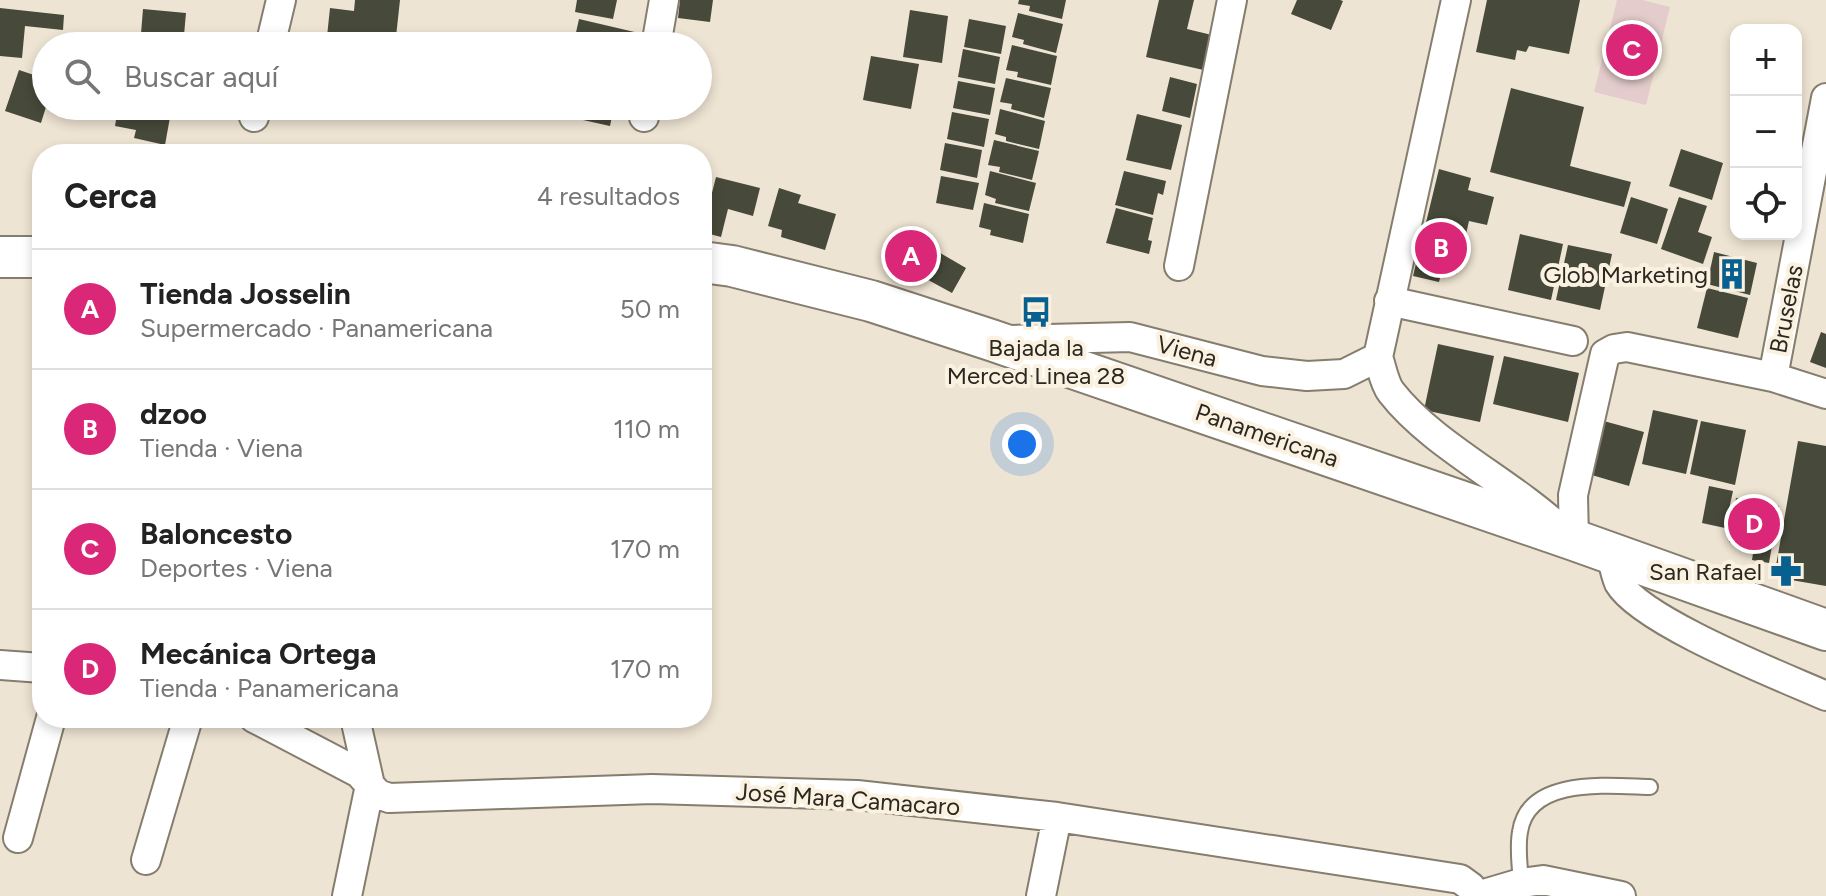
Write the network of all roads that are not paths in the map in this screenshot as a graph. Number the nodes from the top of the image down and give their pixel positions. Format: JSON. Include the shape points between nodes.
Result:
{"nodes":[{"id":1,"x":281,"y":0,"type":"edge"},
{"id":2,"x":664,"y":0,"type":"edge"},
{"id":3,"x":1232,"y":0,"type":"edge"},
{"id":4,"x":1456,"y":0,"type":"edge"},
{"id":5,"x":273,"y":32,"type":"edge"},
{"id":6,"x":658,"y":32,"type":"edge"},
{"id":7,"x":1826,"y":98,"type":"edge"},
{"id":8,"x":0,"y":257,"type":"edge"},
{"id":9,"x":32,"y":257,"type":"edge"},
{"id":10,"x":712,"y":263,"type":"edge"},
{"id":11,"x":1179,"y":266,"type":"dead end"},
{"id":12,"x":1389,"y":301,"type":"junction"},
{"id":13,"x":991,"y":340,"type":"junction"},
{"id":14,"x":1573,"y":341,"type":"dead end"},
{"id":15,"x":1378,"y":357,"type":"junction"},
{"id":16,"x":1773,"y":377,"type":"junction"},
{"id":17,"x":1826,"y":394,"type":"edge"},
{"id":18,"x":1585,"y":544,"type":"junction"},
{"id":19,"x":1826,"y":630,"type":"edge"},
{"id":20,"x":0,"y":665,"type":"edge"},
{"id":21,"x":32,"y":667,"type":"edge"},
{"id":22,"x":1826,"y":696,"type":"edge"},
{"id":23,"x":48,"y":728,"type":"edge"},
{"id":24,"x":185,"y":728,"type":"edge"},
{"id":25,"x":273,"y":728,"type":"edge"},
{"id":26,"x":357,"y":728,"type":"edge"},
{"id":27,"x":370,"y":785,"type":"junction"},
{"id":28,"x":1650,"y":787,"type":"dead end"},
{"id":29,"x":1057,"y":817,"type":"junction"},
{"id":30,"x":18,"y":838,"type":"dead end"},
{"id":31,"x":146,"y":860,"type":"dead end"},
{"id":32,"x":1521,"y":883,"type":"junction"},
{"id":33,"x":1471,"y":890,"type":"edge"},
{"id":34,"x":347,"y":896,"type":"edge"},
{"id":35,"x":1041,"y":896,"type":"edge"},
{"id":36,"x":1621,"y":896,"type":"edge"}],
"edges":[{"from":1,"to":5,"type":"street"},
{"from":2,"to":6,"type":"street"},
{"from":3,"to":11,"type":"street"},
{"from":4,"to":12,"type":"street"},
{"from":7,"to":16,"type":"street","name":"Bruselas"},
{"from":8,"to":9,"type":"main road"},
{"from":10,"to":13,"type":"main road","name":"Panamericana","via":[[871,301]]},
{"from":12,"to":14,"type":"street"},
{"from":12,"to":15,"type":"street"},
{"from":13,"to":15,"type":"street","name":"Viena","via":[[1130,337],[1262,371],[1307,376],[1344,374]]},
{"from":13,"to":18,"type":"main road","name":"Panamericana"},
{"from":15,"to":18,"type":"street","via":[[1389,390],[1428,429]]},
{"from":16,"to":17,"type":"street","name":"Bruselas"},
{"from":16,"to":18,"type":"street","name":"Bruselas","via":[[1627,347],[1605,354],[1573,495]]},
{"from":18,"to":19,"type":"main road","name":"Panamericana"},
{"from":18,"to":22,"type":"street","via":[[1634,600],[1702,641]]},
{"from":20,"to":21,"type":"street"},
{"from":23,"to":30,"type":"street"},
{"from":24,"to":31,"type":"street"},
{"from":25,"to":27,"type":"street","name":"José Mara Camacaro","via":[[359,773]]},
{"from":26,"to":27,"type":"street"},
{"from":27,"to":29,"type":"street","name":"José Mara Camacaro","via":[[389,798],[652,789],[788,792]]},
{"from":27,"to":34,"type":"street"},
{"from":28,"to":32,"type":"lane","via":[[1581,785],[1542,798],[1527,813],[1520,831]]},
{"from":29,"to":33,"type":"street","name":"José Mara Camacaro"},
{"from":29,"to":35,"type":"street"},
{"from":32,"to":33,"type":"street"},
{"from":32,"to":36,"type":"street","via":[[1543,880]]}]}
